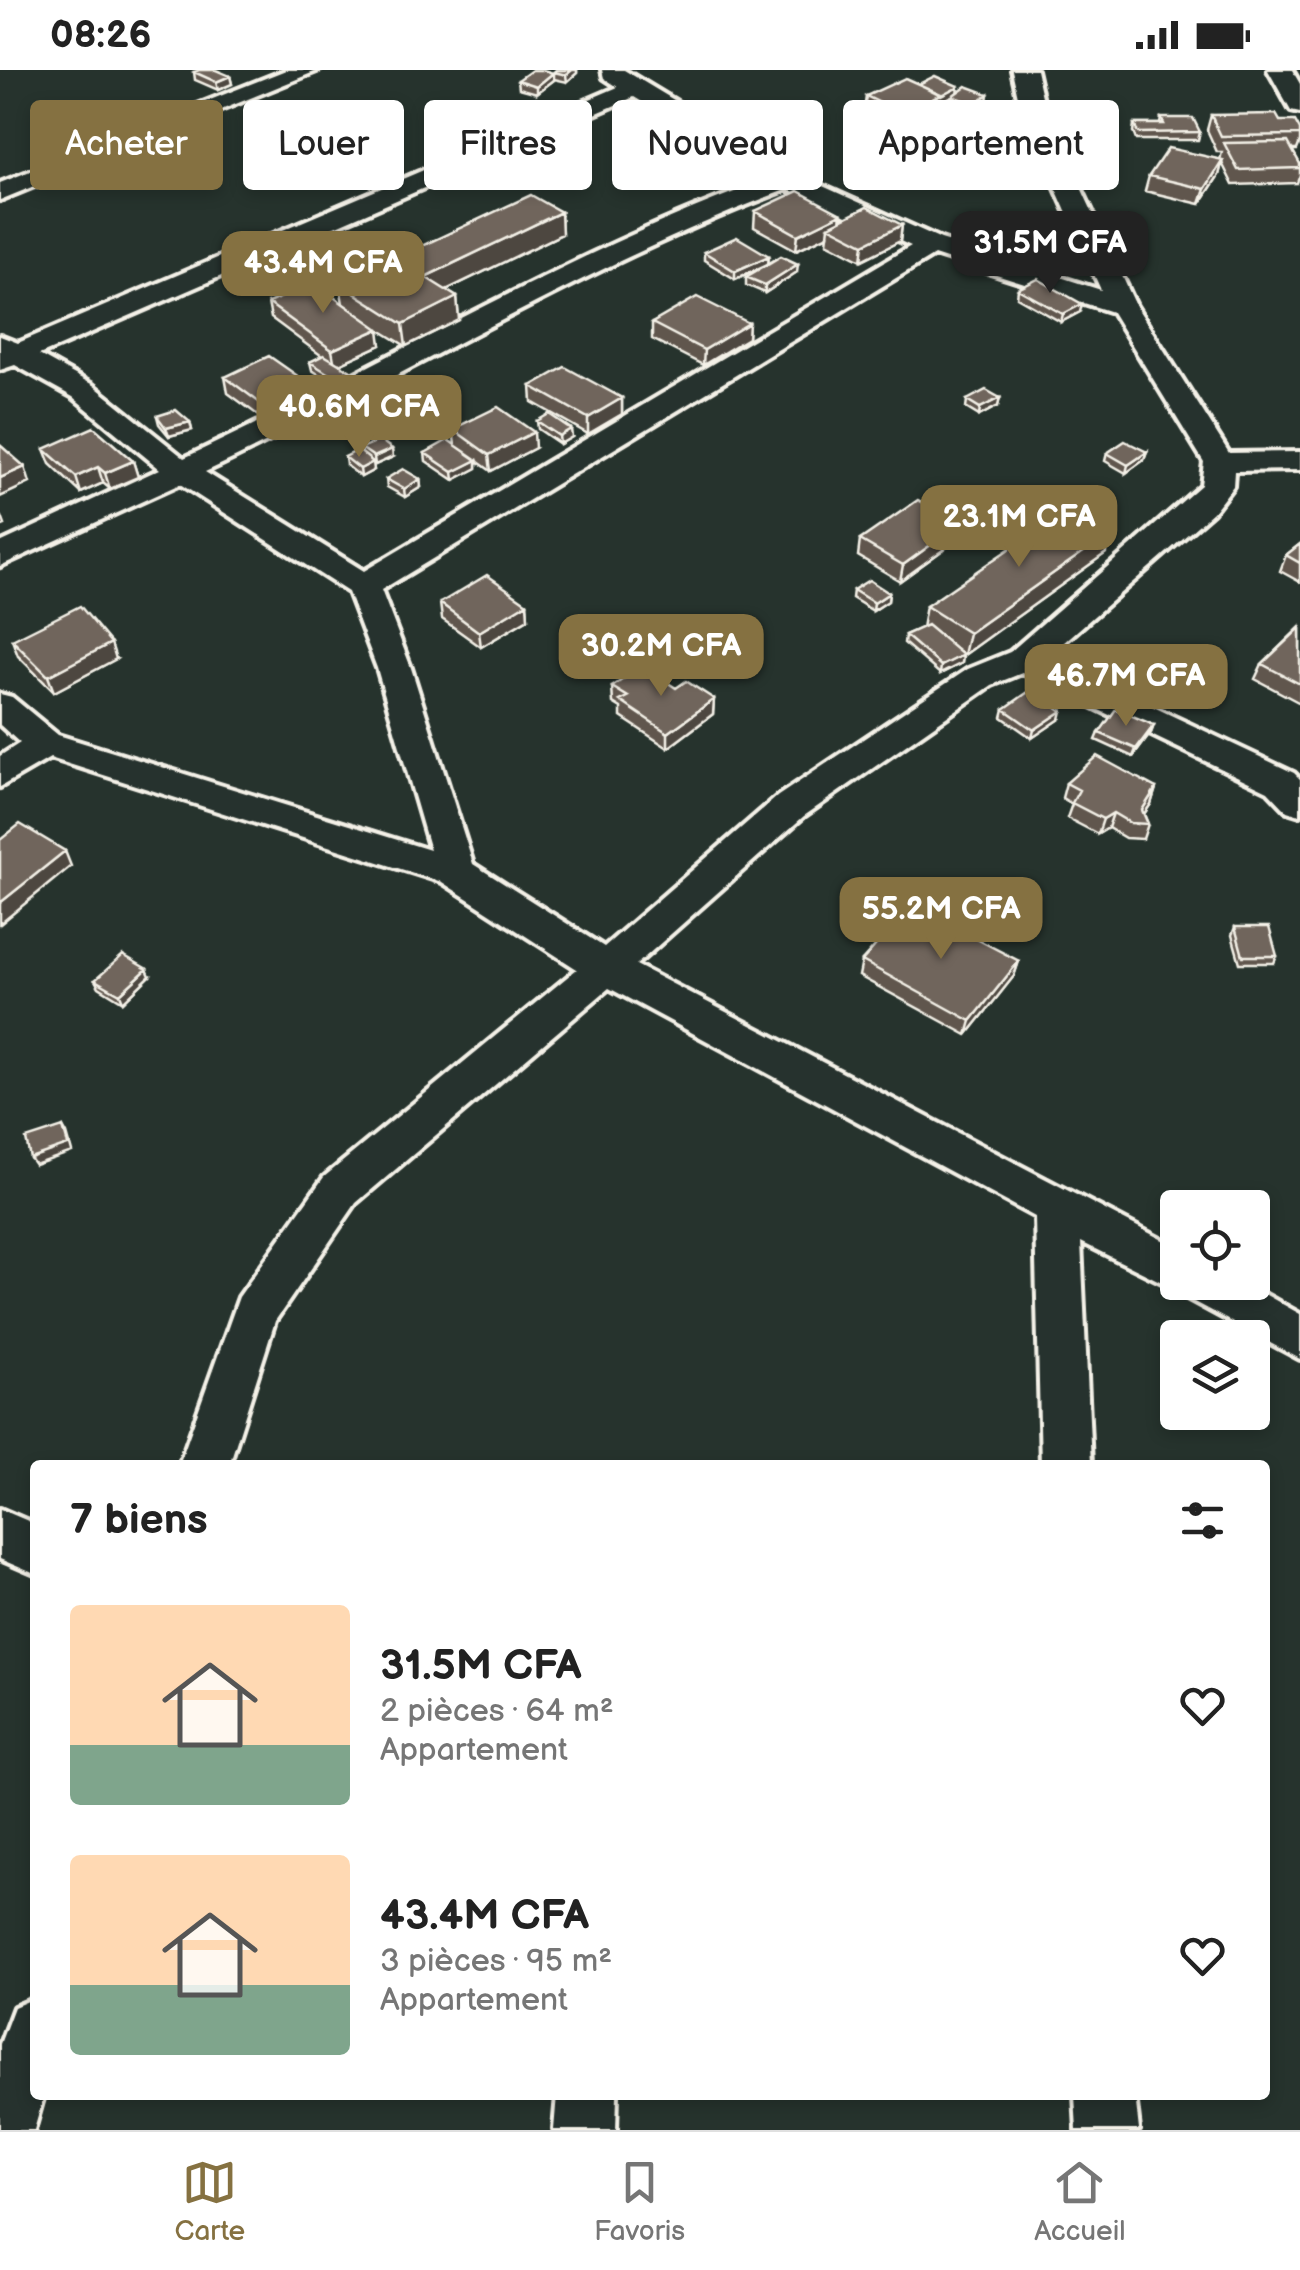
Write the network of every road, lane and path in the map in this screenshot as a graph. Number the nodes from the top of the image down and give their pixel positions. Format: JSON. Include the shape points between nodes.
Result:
{"nodes":[{"id":1,"x":307,"y":70,"type":"edge"},
{"id":2,"x":608,"y":70,"type":"edge"},
{"id":3,"x":1024,"y":70,"type":"edge"},
{"id":4,"x":1280,"y":70,"type":"edge"},
{"id":5,"x":637,"y":86,"type":"junction"},
{"id":6,"x":659,"y":100,"type":"edge"},
{"id":7,"x":1300,"y":106,"type":"edge"},
{"id":8,"x":761,"y":190,"type":"edge"},
{"id":9,"x":810,"y":190,"type":"edge"},
{"id":10,"x":0,"y":192,"type":"edge"},
{"id":11,"x":931,"y":245,"type":"junction"},
{"id":12,"x":1122,"y":306,"type":"junction"},
{"id":13,"x":5,"y":353,"type":"edge"},
{"id":14,"x":1300,"y":461,"type":"edge"},
{"id":15,"x":1220,"y":462,"type":"junction"},
{"id":16,"x":180,"y":470,"type":"junction"},
{"id":17,"x":0,"y":556,"type":"edge"},
{"id":18,"x":362,"y":586,"type":"junction"},
{"id":19,"x":1022,"y":660,"type":"junction"},
{"id":20,"x":0,"y":706,"type":"edge"},
{"id":21,"x":45,"y":744,"type":"junction"},
{"id":22,"x":0,"y":774,"type":"edge"},
{"id":23,"x":1299,"y":798,"type":"edge"},
{"id":24,"x":456,"y":872,"type":"junction"},
{"id":25,"x":606,"y":968,"type":"junction"},
{"id":26,"x":1057,"y":1210,"type":"junction"},
{"id":27,"x":1160,"y":1263,"type":"edge"},
{"id":28,"x":1231,"y":1300,"type":"edge"},
{"id":29,"x":1300,"y":1338,"type":"edge"},
{"id":30,"x":206,"y":1460,"type":"edge"},
{"id":31,"x":1066,"y":1460,"type":"edge"},
{"id":32,"x":0,"y":1534,"type":"edge"},
{"id":33,"x":30,"y":1547,"type":"edge"},
{"id":34,"x":30,"y":2044,"type":"edge"},
{"id":35,"x":587,"y":2100,"type":"edge"},
{"id":36,"x":1105,"y":2100,"type":"edge"},
{"id":37,"x":4,"y":2130,"type":"edge"},
{"id":38,"x":585,"y":2130,"type":"edge"},
{"id":39,"x":1108,"y":2130,"type":"edge"}],
"edges":[{"from":1,"to":10,"type":"street"},
{"from":2,"to":5,"type":"street"},
{"from":3,"to":12,"type":"street","via":[[1033,110]]},
{"from":4,"to":7,"type":"street"},
{"from":5,"to":6,"type":"street"},
{"from":5,"to":13,"type":"street"},
{"from":8,"to":16,"type":"street","via":[[674,222],[331,400]]},
{"from":9,"to":11,"type":"street"},
{"from":11,"to":12,"type":"street"},
{"from":11,"to":18,"type":"street"},
{"from":12,"to":15,"type":"street"},
{"from":13,"to":16,"type":"street","via":[[83,391]]},
{"from":14,"to":15,"type":"street"},
{"from":15,"to":19,"type":"street","via":[[1217,486],[1202,506]]},
{"from":16,"to":17,"type":"street"},
{"from":16,"to":18,"type":"street"},
{"from":18,"to":24,"type":"street"},
{"from":19,"to":23,"type":"street","via":[[1264,774]]},
{"from":19,"to":25,"type":"street","via":[[980,677],[792,806]]},
{"from":20,"to":21,"type":"street"},
{"from":21,"to":22,"type":"street"},
{"from":21,"to":24,"type":"street"},
{"from":24,"to":25,"type":"street"},
{"from":25,"to":26,"type":"street"},
{"from":25,"to":30,"type":"street","via":[[340,1190],[255,1312]]},
{"from":26,"to":27,"type":"street"},
{"from":26,"to":31,"type":"street"},
{"from":28,"to":29,"type":"street"},
{"from":32,"to":33,"type":"street"},
{"from":34,"to":37,"type":"street"},
{"from":35,"to":38,"type":"street"},
{"from":36,"to":39,"type":"street"}]}
